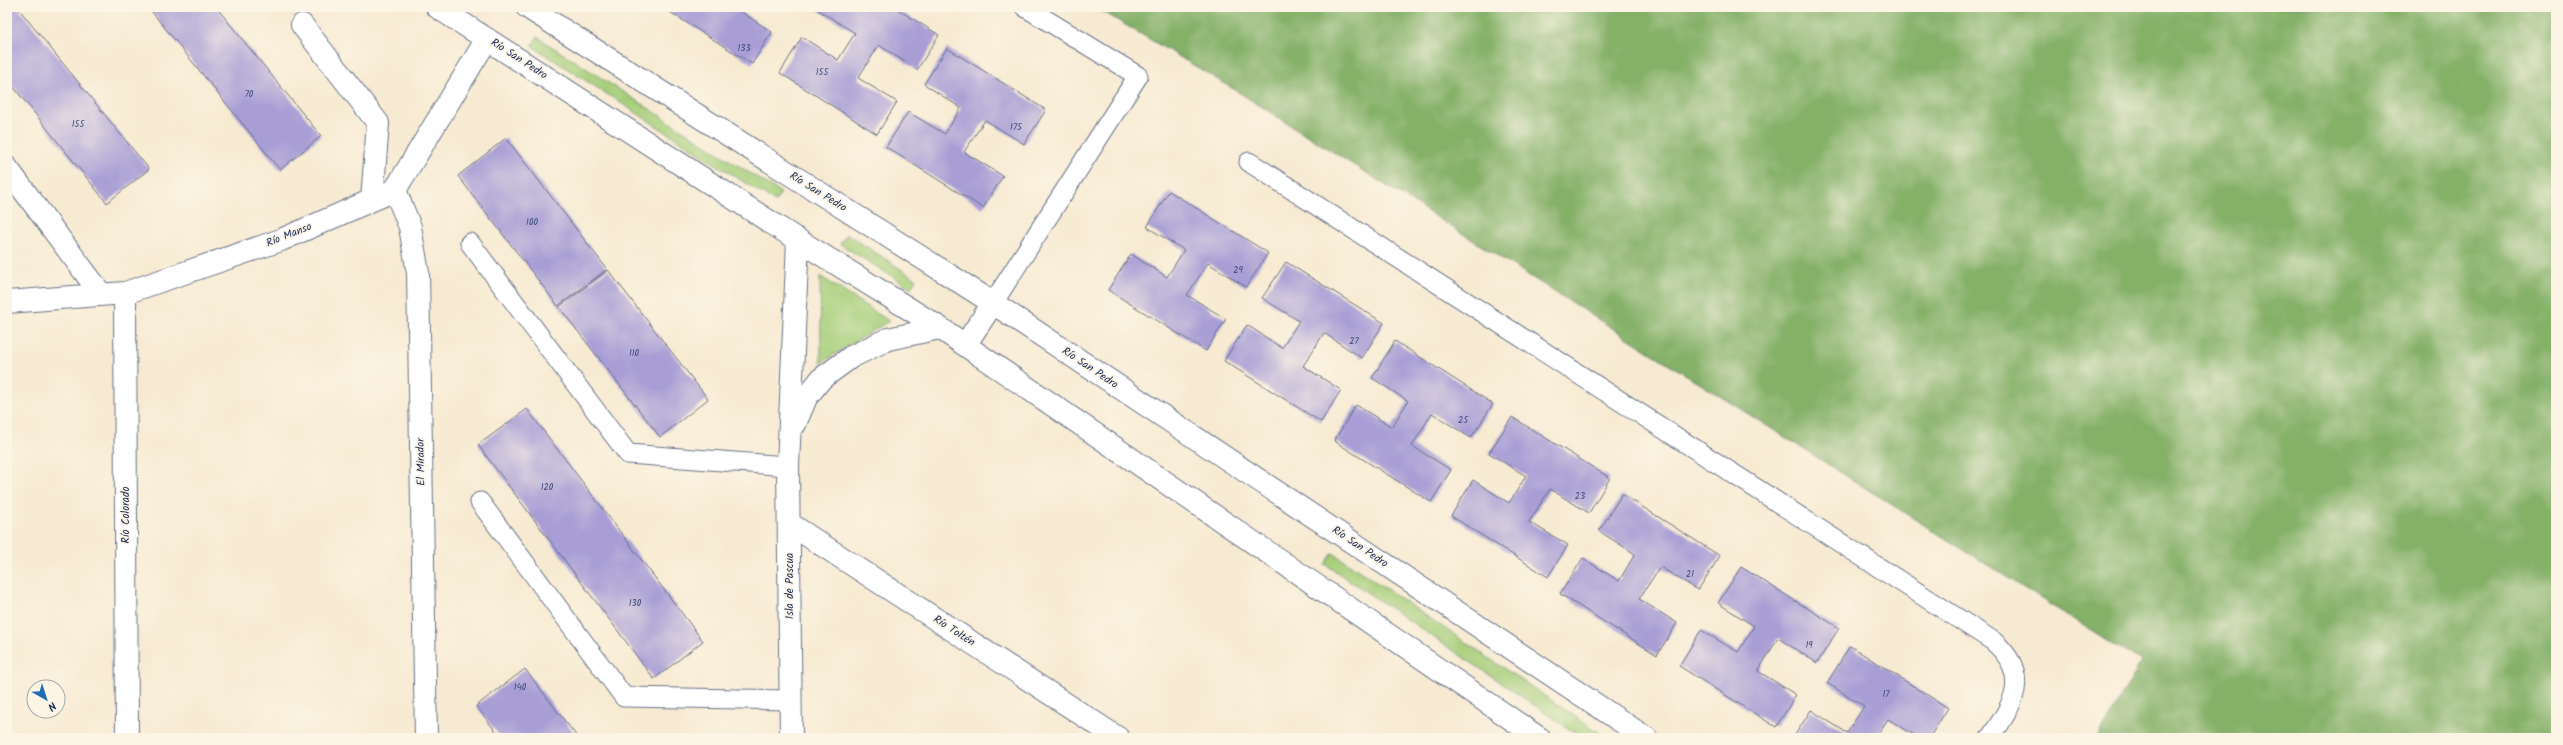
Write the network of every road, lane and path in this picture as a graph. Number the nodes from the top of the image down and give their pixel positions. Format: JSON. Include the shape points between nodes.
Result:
{"nodes":[{"id":1,"x":437,"y":7,"type":"edge"},
{"id":2,"x":527,"y":7,"type":"edge"},
{"id":3,"x":1024,"y":7,"type":"edge"},
{"id":4,"x":302,"y":25,"type":"dead end"},
{"id":5,"x":487,"y":39,"type":"junction"},
{"id":6,"x":1249,"y":162,"type":"dead end"},
{"id":7,"x":7,"y":168,"type":"edge"},
{"id":8,"x":395,"y":190,"type":"junction"},
{"id":9,"x":372,"y":200,"type":"junction"},
{"id":10,"x":798,"y":240,"type":"junction"},
{"id":11,"x":470,"y":243,"type":"dead end"},
{"id":12,"x":125,"y":293,"type":"junction"},
{"id":13,"x":101,"y":294,"type":"junction"},
{"id":14,"x":7,"y":302,"type":"edge"},
{"id":15,"x":993,"y":303,"type":"junction"},
{"id":16,"x":940,"y":328,"type":"junction"},
{"id":17,"x":965,"y":345,"type":"junction"},
{"id":18,"x":790,"y":434,"type":"junction"},
{"id":19,"x":788,"y":466,"type":"junction"},
{"id":20,"x":480,"y":502,"type":"dead end"},
{"id":21,"x":790,"y":524,"type":"junction"},
{"id":22,"x":791,"y":700,"type":"junction"},
{"id":23,"x":127,"y":738,"type":"edge"},
{"id":24,"x":426,"y":738,"type":"edge"},
{"id":25,"x":791,"y":738,"type":"edge"},
{"id":26,"x":1118,"y":738,"type":"edge"},
{"id":27,"x":1539,"y":738,"type":"edge"},
{"id":28,"x":1646,"y":738,"type":"edge"},
{"id":29,"x":1990,"y":738,"type":"edge"}],
"edges":[{"from":1,"to":5,"type":"street","name":"Río San Pedro"},
{"from":2,"to":15,"type":"street","name":"Río San Pedro"},
{"from":3,"to":15,"type":"lane","via":[[1138,76]]},
{"from":4,"to":9,"type":"street","via":[[378,123]]},
{"from":5,"to":8,"type":"street"},
{"from":5,"to":10,"type":"street","name":"Río San Pedro"},
{"from":6,"to":29,"type":"lane","via":[[1993,641],[2010,660],[2015,672],[2016,685],[2010,709]]},
{"from":7,"to":13,"type":"street"},
{"from":8,"to":9,"type":"street","name":"Río Manso"},
{"from":8,"to":24,"type":"street","name":"El Mirador","via":[[410,227],[418,273]]},
{"from":9,"to":12,"type":"street","name":"Río Manso","via":[[281,240]]},
{"from":10,"to":16,"type":"street","name":"Río San Pedro"},
{"from":10,"to":18,"type":"street","name":"Isla de Pascua"},
{"from":11,"to":19,"type":"lane","via":[[628,454]]},
{"from":12,"to":13,"type":"street","name":"Río Manso"},
{"from":12,"to":23,"type":"street","name":"Río Colorado"},
{"from":13,"to":14,"type":"street","name":"Río Manso"},
{"from":15,"to":17,"type":"street"},
{"from":15,"to":28,"type":"street","name":"Río San Pedro"},
{"from":16,"to":17,"type":"street","name":"Río San Pedro"},
{"from":16,"to":18,"type":"street","name":"Isla de Pascua","via":[[888,339],[851,357],[821,379],[806,398]]},
{"from":17,"to":27,"type":"street","name":"Río San Pedro"},
{"from":18,"to":19,"type":"street","name":"Isla de Pascua"},
{"from":19,"to":21,"type":"street","name":"Isla de Pascua"},
{"from":20,"to":22,"type":"lane","via":[[624,697]]},
{"from":21,"to":22,"type":"street","name":"Isla de Pascua"},
{"from":21,"to":26,"type":"street","name":"Río Toltén"},
{"from":22,"to":25,"type":"street","name":"Isla de Pascua"}]}
